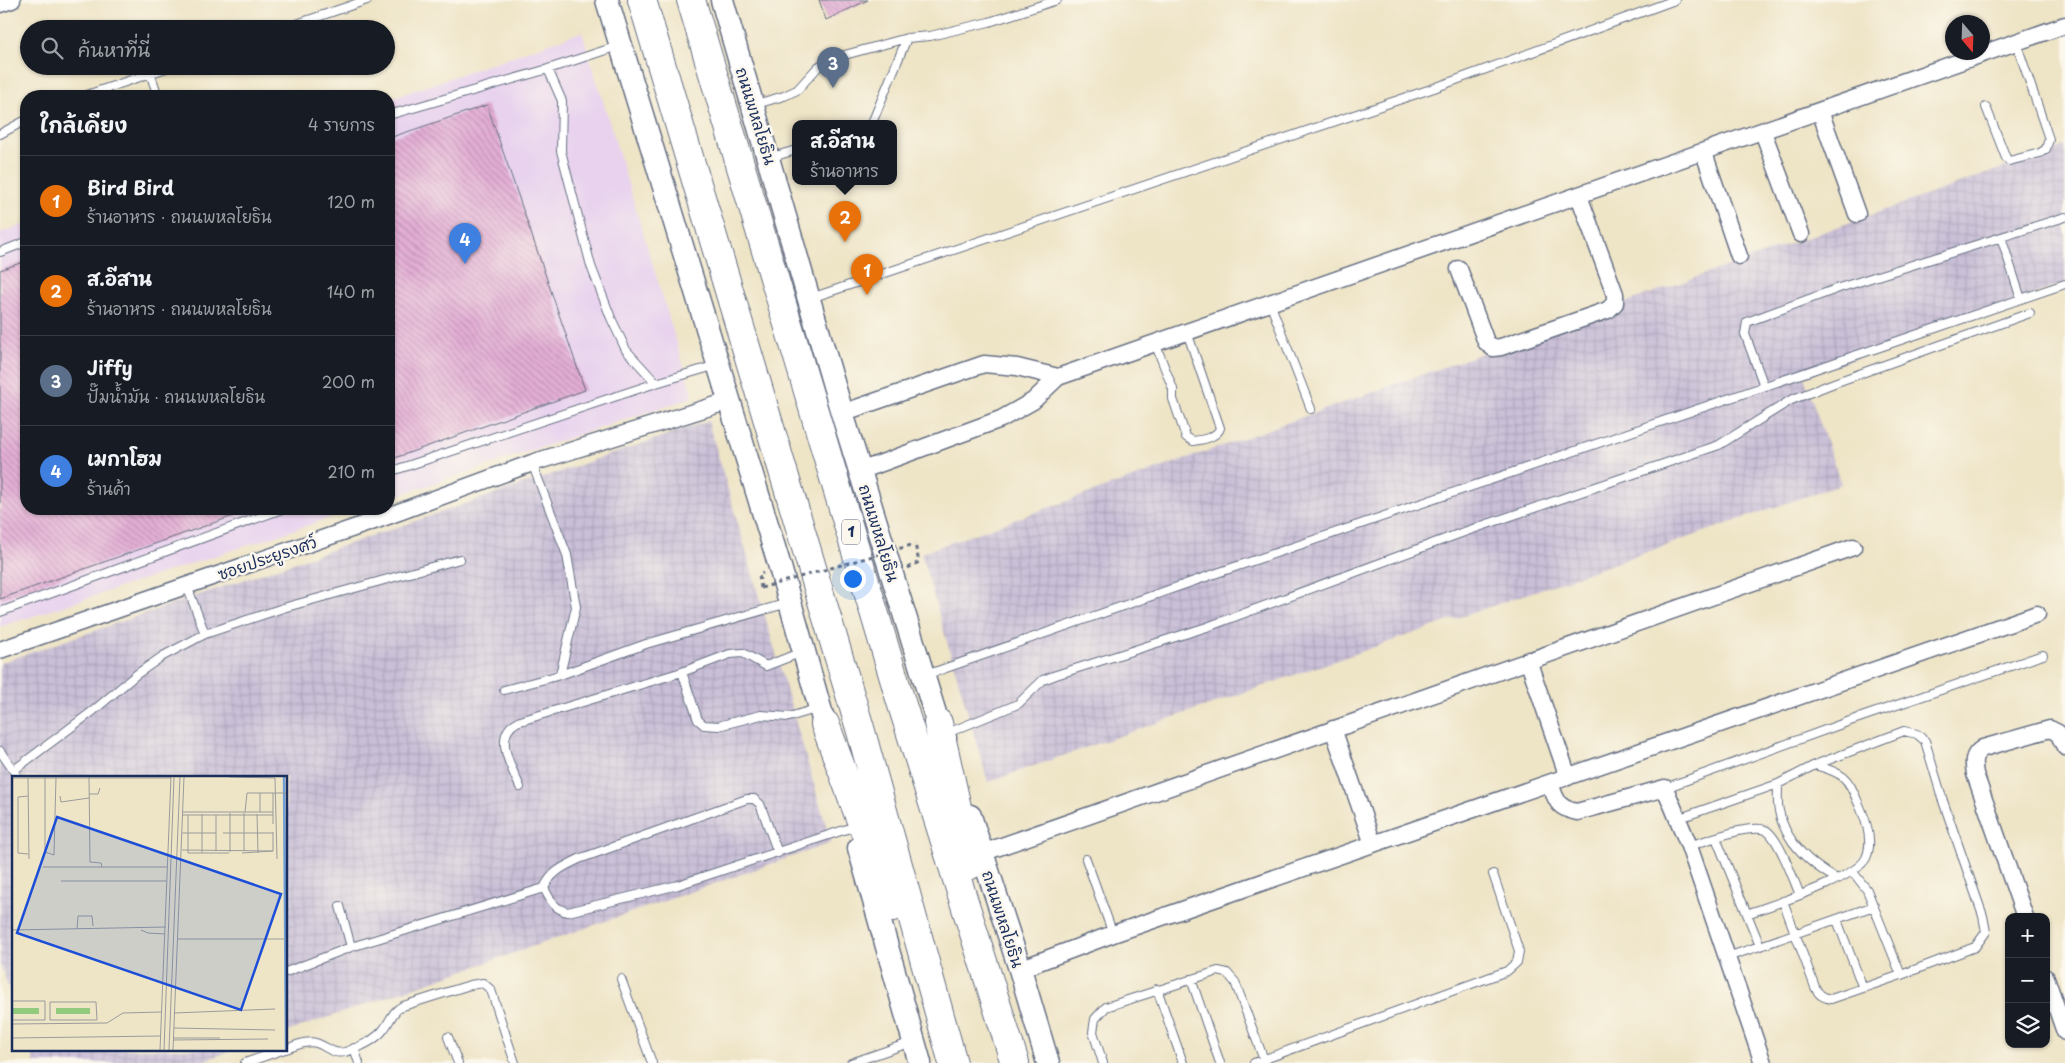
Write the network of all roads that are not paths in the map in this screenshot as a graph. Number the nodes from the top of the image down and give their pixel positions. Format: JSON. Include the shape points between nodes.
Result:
{"nodes":[{"id":1,"x":12,"y":0,"type":"edge"},
{"id":2,"x":367,"y":0,"type":"edge"},
{"id":3,"x":607,"y":0,"type":"edge"},
{"id":4,"x":642,"y":0,"type":"edge"},
{"id":5,"x":691,"y":0,"type":"edge"},
{"id":6,"x":722,"y":0,"type":"edge"},
{"id":7,"x":1057,"y":0,"type":"edge"},
{"id":8,"x":1675,"y":0,"type":"edge"},
{"id":9,"x":0,"y":4,"type":"edge"},
{"id":10,"x":308,"y":20,"type":"edge"},
{"id":11,"x":2065,"y":25,"type":"edge"},
{"id":12,"x":907,"y":38,"type":"junction"},
{"id":13,"x":2016,"y":42,"type":"junction"},
{"id":14,"x":620,"y":45,"type":"junction"},
{"id":15,"x":548,"y":69,"type":"junction"},
{"id":16,"x":147,"y":75,"type":"edge"},
{"id":17,"x":150,"y":75,"type":"edge"},
{"id":18,"x":102,"y":90,"type":"edge"},
{"id":19,"x":156,"y":90,"type":"edge"},
{"id":20,"x":752,"y":106,"type":"junction"},
{"id":21,"x":1986,"y":107,"type":"dead end"},
{"id":22,"x":1820,"y":111,"type":"junction"},
{"id":23,"x":395,"y":112,"type":"edge"},
{"id":24,"x":873,"y":120,"type":"edge"},
{"id":25,"x":20,"y":123,"type":"edge"},
{"id":26,"x":1763,"y":132,"type":"junction"},
{"id":27,"x":0,"y":134,"type":"edge"},
{"id":28,"x":792,"y":151,"type":"edge"},
{"id":29,"x":1704,"y":153,"type":"junction"},
{"id":30,"x":769,"y":158,"type":"junction"},
{"id":31,"x":1579,"y":196,"type":"junction"},
{"id":32,"x":1857,"y":214,"type":"dead end"},
{"id":33,"x":2065,"y":217,"type":"edge"},
{"id":34,"x":1801,"y":234,"type":"dead end"},
{"id":35,"x":2001,"y":237,"type":"junction"},
{"id":36,"x":20,"y":244,"type":"edge"},
{"id":37,"x":0,"y":252,"type":"edge"},
{"id":38,"x":1739,"y":256,"type":"dead end"},
{"id":39,"x":1459,"y":268,"type":"dead end"},
{"id":40,"x":2065,"y":284,"type":"edge"},
{"id":41,"x":809,"y":299,"type":"junction"},
{"id":42,"x":2021,"y":299,"type":"junction"},
{"id":43,"x":1270,"y":303,"type":"junction"},
{"id":44,"x":2030,"y":313,"type":"dead end"},
{"id":45,"x":1187,"y":332,"type":"junction"},
{"id":46,"x":1155,"y":343,"type":"junction"},
{"id":47,"x":717,"y":365,"type":"junction"},
{"id":48,"x":1058,"y":377,"type":"junction"},
{"id":49,"x":656,"y":383,"type":"junction"},
{"id":50,"x":1764,"y":386,"type":"junction"},
{"id":51,"x":729,"y":401,"type":"junction"},
{"id":52,"x":1311,"y":409,"type":"dead end"},
{"id":53,"x":842,"y":413,"type":"junction"},
{"id":54,"x":532,"y":463,"type":"junction"},
{"id":55,"x":395,"y":470,"type":"edge"},
{"id":56,"x":860,"y":471,"type":"junction"},
{"id":57,"x":395,"y":513,"type":"edge"},
{"id":58,"x":266,"y":515,"type":"edge"},
{"id":59,"x":391,"y":515,"type":"edge"},
{"id":60,"x":1852,"y":547,"type":"dead end"},
{"id":61,"x":460,"y":559,"type":"dead end"},
{"id":62,"x":187,"y":586,"type":"junction"},
{"id":63,"x":790,"y":603,"type":"junction"},
{"id":64,"x":0,"y":612,"type":"edge"},
{"id":65,"x":2037,"y":614,"type":"dead end"},
{"id":66,"x":205,"y":634,"type":"junction"},
{"id":67,"x":0,"y":650,"type":"edge"},
{"id":68,"x":804,"y":652,"type":"junction"},
{"id":69,"x":2043,"y":655,"type":"dead end"},
{"id":70,"x":1528,"y":660,"type":"junction"},
{"id":71,"x":682,"y":672,"type":"junction"},
{"id":72,"x":560,"y":675,"type":"junction"},
{"id":73,"x":924,"y":676,"type":"junction"},
{"id":74,"x":504,"y":690,"type":"dead end"},
{"id":75,"x":823,"y":716,"type":"junction"},
{"id":76,"x":941,"y":729,"type":"junction"},
{"id":77,"x":1333,"y":729,"type":"junction"},
{"id":78,"x":2065,"y":747,"type":"edge"},
{"id":79,"x":0,"y":751,"type":"edge"},
{"id":80,"x":1815,"y":765,"type":"junction"},
{"id":81,"x":16,"y":773,"type":"edge"},
{"id":82,"x":1568,"y":777,"type":"junction"},
{"id":83,"x":1550,"y":784,"type":"junction"},
{"id":84,"x":1778,"y":784,"type":"junction"},
{"id":85,"x":520,"y":787,"type":"dead end"},
{"id":86,"x":1665,"y":788,"type":"junction"},
{"id":87,"x":1678,"y":819,"type":"junction"},
{"id":88,"x":853,"y":827,"type":"junction"},
{"id":89,"x":1716,"y":838,"type":"junction"},
{"id":90,"x":1373,"y":844,"type":"junction"},
{"id":91,"x":1689,"y":846,"type":"junction"},
{"id":92,"x":778,"y":853,"type":"junction"},
{"id":93,"x":982,"y":853,"type":"junction"},
{"id":94,"x":1086,"y":859,"type":"dead end"},
{"id":95,"x":1853,"y":872,"type":"junction"},
{"id":96,"x":1493,"y":874,"type":"dead end"},
{"id":97,"x":1837,"y":879,"type":"junction"},
{"id":98,"x":544,"y":888,"type":"junction"},
{"id":99,"x":1800,"y":895,"type":"junction"},
{"id":100,"x":1783,"y":901,"type":"junction"},
{"id":101,"x":340,"y":906,"type":"dead end"},
{"id":102,"x":1874,"y":906,"type":"junction"},
{"id":103,"x":2024,"y":913,"type":"edge"},
{"id":104,"x":1747,"y":914,"type":"junction"},
{"id":105,"x":1837,"y":920,"type":"junction"},
{"id":106,"x":1113,"y":934,"type":"junction"},
{"id":107,"x":1795,"y":936,"type":"junction"},
{"id":108,"x":1760,"y":946,"type":"junction"},
{"id":109,"x":351,"y":947,"type":"junction"},
{"id":110,"x":1726,"y":957,"type":"junction"},
{"id":111,"x":1020,"y":969,"type":"junction"},
{"id":112,"x":288,"y":971,"type":"edge"},
{"id":113,"x":1901,"y":975,"type":"junction"},
{"id":114,"x":621,"y":979,"type":"dead end"},
{"id":115,"x":1191,"y":979,"type":"junction"},
{"id":116,"x":1863,"y":988,"type":"junction"},
{"id":117,"x":1157,"y":989,"type":"junction"},
{"id":118,"x":2050,"y":989,"type":"edge"},
{"id":119,"x":2065,"y":1032,"type":"edge"},
{"id":120,"x":448,"y":1037,"type":"dead end"},
{"id":121,"x":913,"y":1041,"type":"junction"},
{"id":122,"x":288,"y":1048,"type":"edge"},
{"id":123,"x":354,"y":1048,"type":"junction"},
{"id":124,"x":283,"y":1050,"type":"edge"},
{"id":125,"x":1264,"y":1060,"type":"junction"},
{"id":126,"x":1015,"y":1061,"type":"edge"},
{"id":127,"x":245,"y":1063,"type":"edge"},
{"id":128,"x":359,"y":1063,"type":"edge"},
{"id":129,"x":458,"y":1063,"type":"edge"},
{"id":130,"x":515,"y":1063,"type":"edge"},
{"id":131,"x":652,"y":1063,"type":"edge"},
{"id":132,"x":851,"y":1063,"type":"edge"},
{"id":133,"x":920,"y":1063,"type":"edge"},
{"id":134,"x":952,"y":1063,"type":"edge"},
{"id":135,"x":1048,"y":1063,"type":"edge"},
{"id":136,"x":1102,"y":1063,"type":"edge"},
{"id":137,"x":1184,"y":1063,"type":"edge"},
{"id":138,"x":1220,"y":1063,"type":"edge"},
{"id":139,"x":1254,"y":1063,"type":"edge"},
{"id":140,"x":1763,"y":1063,"type":"edge"}],
"edges":[{"from":1,"to":9,"type":"street"},
{"from":2,"to":10,"type":"lane"},
{"from":3,"to":14,"type":"main road"},
{"from":4,"to":134,"type":"highway","via":[[857,719]]},
{"from":5,"to":126,"type":"highway","name":"ถนนพหลโยธิน","number":"1","via":[[899,692]]},
{"from":6,"to":20,"type":"main road","name":"ถนนพหลโยธิน","number":"1"},
{"from":7,"to":12,"type":"lane","via":[[989,22]]},
{"from":8,"to":41,"type":"lane","via":[[1434,88]]},
{"from":11,"to":13,"type":"street"},
{"from":12,"to":20,"type":"lane","via":[[830,59],[797,90]]},
{"from":12,"to":24,"type":"lane"},
{"from":13,"to":21,"type":"lane","via":[[2049,139],[2046,149],[2009,162]]},
{"from":13,"to":22,"type":"street"},
{"from":14,"to":15,"type":"lane"},
{"from":14,"to":47,"type":"main road"},
{"from":15,"to":23,"type":"lane"},
{"from":15,"to":49,"type":"lane","via":[[562,101],[561,150],[591,266],[626,350]]},
{"from":16,"to":18,"type":"lane"},
{"from":17,"to":19,"type":"lane"},
{"from":20,"to":30,"type":"main road","name":"ถนนพหลโยธิน","number":"1"},
{"from":22,"to":26,"type":"street"},
{"from":22,"to":32,"type":"street"},
{"from":25,"to":27,"type":"lane"},
{"from":26,"to":29,"type":"street"},
{"from":26,"to":34,"type":"street"},
{"from":28,"to":30,"type":"lane"},
{"from":29,"to":31,"type":"street"},
{"from":29,"to":38,"type":"street"},
{"from":30,"to":41,"type":"main road","name":"ถนนพหลโยธิน","number":"1"},
{"from":31,"to":39,"type":"street","via":[[1615,294],[1615,303],[1608,310],[1492,348],[1486,342]]},
{"from":31,"to":43,"type":"street"},
{"from":33,"to":35,"type":"lane"},
{"from":35,"to":42,"type":"lane"},
{"from":35,"to":50,"type":"lane","via":[[1839,288],[1746,322],[1745,334]]},
{"from":36,"to":37,"type":"lane"},
{"from":40,"to":42,"type":"lane"},
{"from":41,"to":53,"type":"main road","name":"ถนนพหลโยธิน","number":"1"},
{"from":42,"to":50,"type":"lane"},
{"from":43,"to":45,"type":"street"},
{"from":43,"to":52,"type":"lane"},
{"from":44,"to":76,"type":"lane","via":[[1790,400],[1719,445],[1464,532],[1207,627],[1056,675],[1043,680],[1018,704]]},
{"from":45,"to":46,"type":"street"},
{"from":45,"to":46,"type":"lane","via":[[1220,428],[1216,434],[1199,440],[1193,442],[1186,437],[1173,399],[1173,389]]},
{"from":46,"to":48,"type":"street"},
{"from":47,"to":49,"type":"lane"},
{"from":47,"to":51,"type":"main road"},
{"from":48,"to":53,"type":"street","via":[[1017,367],[984,364]]},
{"from":48,"to":56,"type":"street","via":[[1033,401],[1001,418]]},
{"from":49,"to":55,"type":"lane"},
{"from":50,"to":73,"type":"lane"},
{"from":51,"to":54,"type":"street","name":"ซอยประยูรงศว์"},
{"from":51,"to":63,"type":"main road"},
{"from":53,"to":56,"type":"main road","name":"ถนนพหลโยธิน","number":"1"},
{"from":54,"to":57,"type":"street","name":"ซอยประยูรงศว์"},
{"from":54,"to":72,"type":"lane","via":[[567,555],[576,607]]},
{"from":56,"to":73,"type":"main road","name":"ถนนพหลโยธิน","number":"1"},
{"from":58,"to":64,"type":"lane"},
{"from":59,"to":62,"type":"street","name":"ซอยประยูรงศว์"},
{"from":60,"to":70,"type":"street"},
{"from":61,"to":66,"type":"lane","via":[[283,608]]},
{"from":62,"to":66,"type":"lane"},
{"from":62,"to":67,"type":"street","name":"ซอยประยูรงศว์"},
{"from":63,"to":68,"type":"main road"},
{"from":63,"to":72,"type":"lane","via":[[646,644]]},
{"from":65,"to":82,"type":"street"},
{"from":66,"to":81,"type":"lane","via":[[137,674]]},
{"from":68,"to":71,"type":"lane","via":[[766,666],[743,653],[730,654]]},
{"from":68,"to":75,"type":"main road"},
{"from":69,"to":86,"type":"lane"},
{"from":70,"to":77,"type":"street"},
{"from":70,"to":82,"type":"street"},
{"from":71,"to":75,"type":"lane","via":[[698,720],[704,725],[718,726],[760,715]]},
{"from":71,"to":85,"type":"lane","via":[[510,726],[504,746]]},
{"from":72,"to":74,"type":"lane"},
{"from":73,"to":76,"type":"main road","name":"ถนนพหลโยธิน","number":"1"},
{"from":75,"to":88,"type":"main road"},
{"from":75,"to":134,"type":"highway"},
{"from":76,"to":93,"type":"main road","name":"ถนนพหลโยธิน","number":"1"},
{"from":76,"to":126,"type":"highway"},
{"from":77,"to":90,"type":"street"},
{"from":77,"to":93,"type":"street"},
{"from":78,"to":103,"type":"street","via":[[2058,733],[2050,729],[1984,748],[1976,752],[1972,760],[1974,774]]},
{"from":79,"to":81,"type":"lane"},
{"from":80,"to":84,"type":"lane"},
{"from":80,"to":95,"type":"lane","via":[[1837,771],[1849,782],[1865,818],[1869,841],[1866,858]]},
{"from":80,"to":113,"type":"lane","via":[[1904,731],[1917,734],[1925,741],[1984,916],[1986,932],[1975,947]]},
{"from":82,"to":83,"type":"street"},
{"from":83,"to":86,"type":"street","via":[[1559,805],[1577,812]]},
{"from":83,"to":90,"type":"street"},
{"from":84,"to":87,"type":"lane"},
{"from":84,"to":97,"type":"lane","via":[[1779,811],[1784,828],[1817,868]]},
{"from":86,"to":87,"type":"street"},
{"from":87,"to":91,"type":"street"},
{"from":88,"to":92,"type":"lane"},
{"from":88,"to":121,"type":"main road"},
{"from":89,"to":91,"type":"lane"},
{"from":89,"to":99,"type":"lane","via":[[1753,828],[1766,830],[1775,839]]},
{"from":89,"to":104,"type":"lane"},
{"from":90,"to":106,"type":"street"},
{"from":91,"to":110,"type":"street"},
{"from":92,"to":98,"type":"lane","via":[[678,885],[568,912],[552,904]]},
{"from":92,"to":98,"type":"lane","via":[[760,804],[754,799],[747,799],[578,859],[549,877]]},
{"from":93,"to":111,"type":"main road","name":"ถนนพหลโยธิน","number":"1"},
{"from":94,"to":106,"type":"lane"},
{"from":95,"to":97,"type":"lane"},
{"from":95,"to":102,"type":"lane"},
{"from":96,"to":125,"type":"lane","via":[[1519,951],[1517,962],[1507,971]]},
{"from":97,"to":99,"type":"lane"},
{"from":98,"to":109,"type":"lane"},
{"from":99,"to":100,"type":"lane"},
{"from":100,"to":104,"type":"lane"},
{"from":100,"to":107,"type":"lane"},
{"from":101,"to":109,"type":"lane"},
{"from":102,"to":105,"type":"lane"},
{"from":102,"to":113,"type":"lane"},
{"from":104,"to":108,"type":"lane"},
{"from":105,"to":107,"type":"lane"},
{"from":105,"to":116,"type":"lane"},
{"from":106,"to":111,"type":"street"},
{"from":107,"to":108,"type":"lane"},
{"from":107,"to":116,"type":"lane","via":[[1819,994],[1831,999]]},
{"from":108,"to":110,"type":"lane"},
{"from":109,"to":112,"type":"lane"},
{"from":110,"to":140,"type":"street"},
{"from":111,"to":135,"type":"main road","name":"ถนนพหลโยธิน","number":"1"},
{"from":113,"to":116,"type":"lane"},
{"from":114,"to":131,"type":"lane"},
{"from":115,"to":117,"type":"lane"},
{"from":115,"to":125,"type":"lane","via":[[1218,971],[1227,973],[1236,982]]},
{"from":115,"to":138,"type":"lane"},
{"from":117,"to":136,"type":"lane","via":[[1106,1007],[1095,1019],[1094,1032]]},
{"from":117,"to":137,"type":"lane"},
{"from":118,"to":119,"type":"street"},
{"from":120,"to":129,"type":"lane"},
{"from":121,"to":132,"type":"lane"},
{"from":121,"to":133,"type":"main road"},
{"from":122,"to":123,"type":"lane","via":[[306,1043],[317,1043],[336,1052]]},
{"from":123,"to":128,"type":"lane"},
{"from":123,"to":130,"type":"lane","via":[[377,1038],[396,1009],[483,983],[491,990]]},
{"from":124,"to":127,"type":"lane"},
{"from":125,"to":139,"type":"lane"}]}
